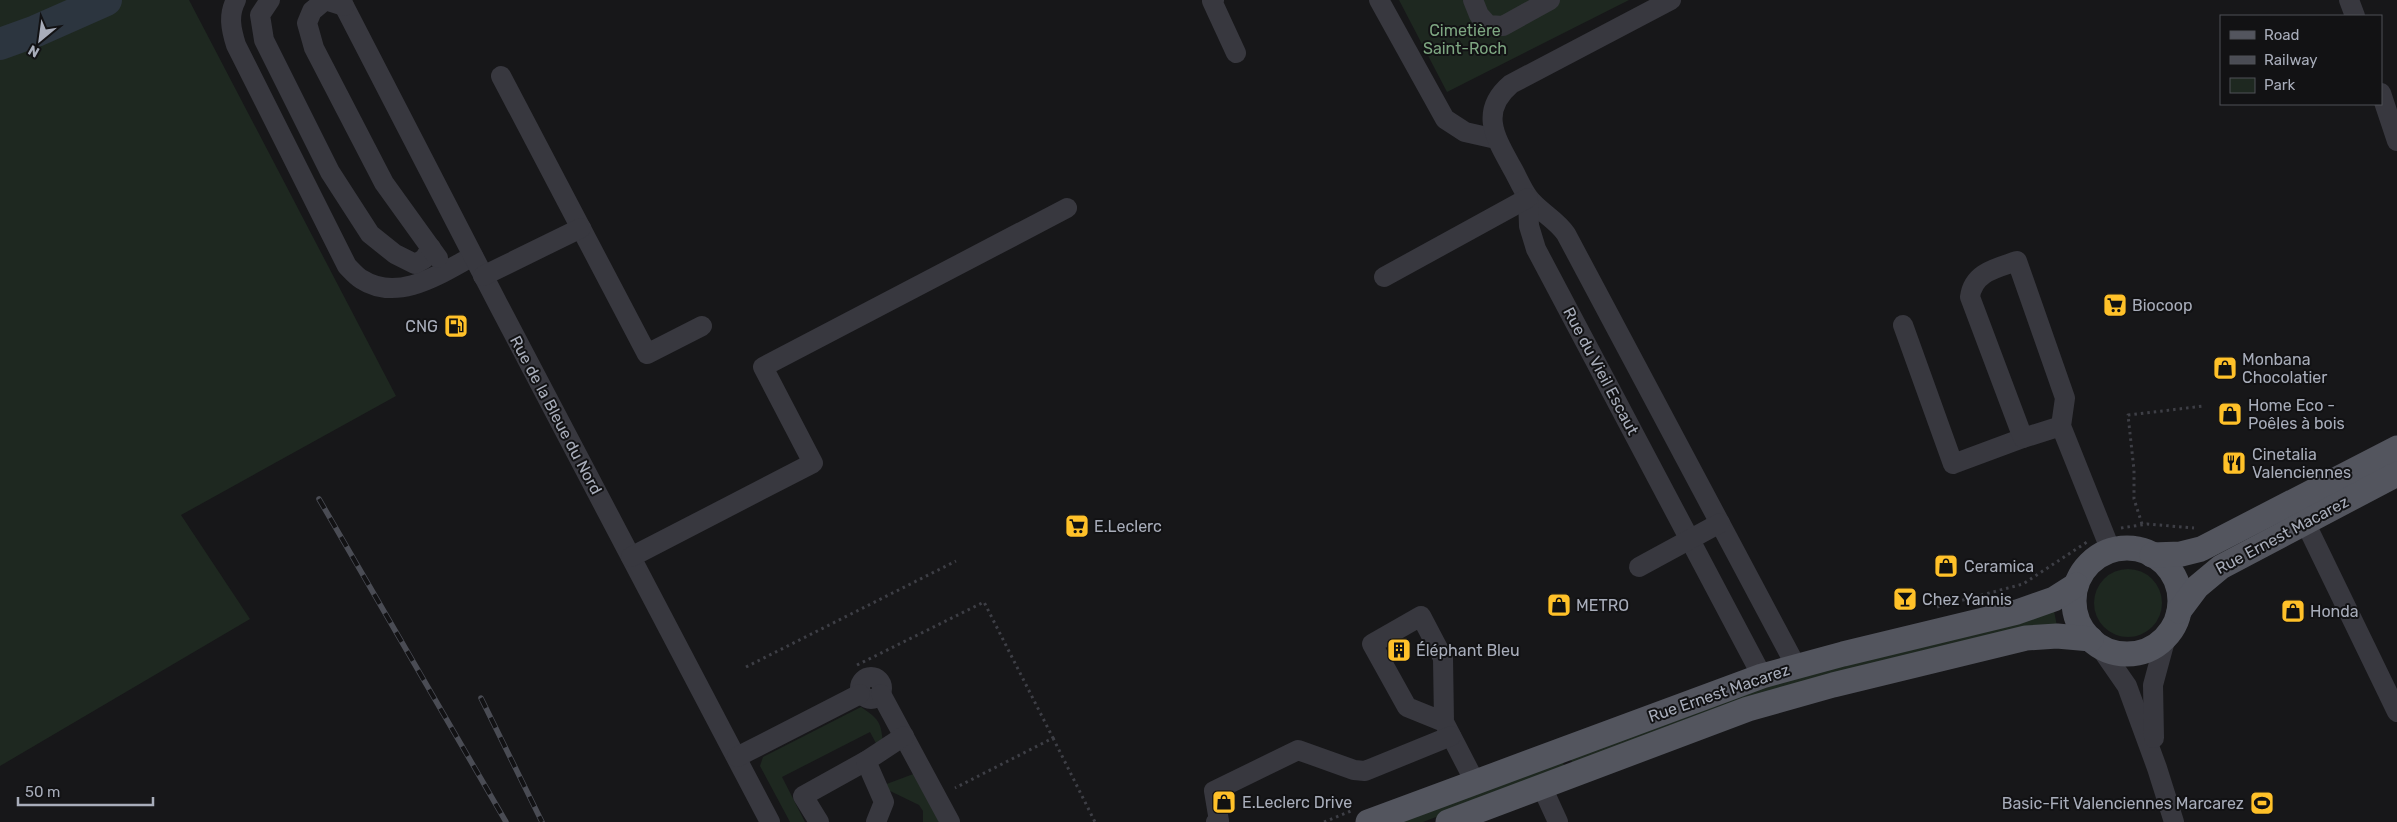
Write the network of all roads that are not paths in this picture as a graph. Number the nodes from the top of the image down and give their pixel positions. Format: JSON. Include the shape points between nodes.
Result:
{"nodes":[{"id":1,"x":236,"y":0,"type":"edge"},
{"id":2,"x":270,"y":0,"type":"edge"},
{"id":3,"x":1213,"y":0,"type":"edge"},
{"id":4,"x":1379,"y":0,"type":"edge"},
{"id":5,"x":1473,"y":0,"type":"edge"},
{"id":6,"x":1550,"y":0,"type":"edge"},
{"id":7,"x":1671,"y":0,"type":"edge"},
{"id":8,"x":2350,"y":0,"type":"edge"},
{"id":9,"x":344,"y":2,"type":"edge"},
{"id":10,"x":1640,"y":7,"type":"edge"},
{"id":11,"x":2355,"y":15,"type":"edge"},
{"id":12,"x":1236,"y":53,"type":"dead end"},
{"id":13,"x":501,"y":76,"type":"dead end"},
{"id":14,"x":2382,"y":96,"type":"edge"},
{"id":15,"x":1496,"y":139,"type":"junction"},
{"id":16,"x":2397,"y":142,"type":"edge"},
{"id":17,"x":1528,"y":198,"type":"junction"},
{"id":18,"x":1067,"y":208,"type":"dead end"},
{"id":19,"x":581,"y":228,"type":"junction"},
{"id":20,"x":431,"y":248,"type":"junction"},
{"id":21,"x":473,"y":256,"type":"junction"},
{"id":22,"x":447,"y":270,"type":"junction"},
{"id":23,"x":483,"y":276,"type":"junction"},
{"id":24,"x":1384,"y":277,"type":"dead end"},
{"id":25,"x":1903,"y":325,"type":"dead end"},
{"id":26,"x":702,"y":326,"type":"dead end"},
{"id":27,"x":2061,"y":426,"type":"junction"},
{"id":28,"x":2023,"y":438,"type":"junction"},
{"id":29,"x":2397,"y":448,"type":"edge"},
{"id":30,"x":2397,"y":474,"type":"edge"},
{"id":31,"x":2305,"y":522,"type":"junction"},
{"id":32,"x":1720,"y":523,"type":"junction"},
{"id":33,"x":1690,"y":539,"type":"junction"},
{"id":34,"x":2111,"y":550,"type":"junction"},
{"id":35,"x":2152,"y":555,"type":"junction"},
{"id":36,"x":631,"y":557,"type":"junction"},
{"id":37,"x":1639,"y":566,"type":"dead end"},
{"id":38,"x":2076,"y":585,"type":"junction"},
{"id":39,"x":2179,"y":611,"type":"junction"},
{"id":40,"x":2166,"y":637,"type":"junction"},
{"id":41,"x":2095,"y":643,"type":"junction"},
{"id":42,"x":1796,"y":666,"type":"junction"},
{"id":43,"x":1762,"y":676,"type":"junction"},
{"id":44,"x":2397,"y":712,"type":"edge"},
{"id":45,"x":1447,"y":729,"type":"junction"},
{"id":46,"x":904,"y":736,"type":"junction"},
{"id":47,"x":737,"y":757,"type":"junction"},
{"id":48,"x":866,"y":762,"type":"junction"},
{"id":49,"x":2157,"y":768,"type":"junction"},
{"id":50,"x":1475,"y":782,"type":"junction"},
{"id":51,"x":1542,"y":787,"type":"junction"},
{"id":52,"x":770,"y":822,"type":"edge"},
{"id":53,"x":819,"y":822,"type":"edge"},
{"id":54,"x":876,"y":822,"type":"edge"},
{"id":55,"x":950,"y":822,"type":"edge"},
{"id":56,"x":1216,"y":822,"type":"edge"},
{"id":57,"x":1368,"y":822,"type":"edge"},
{"id":58,"x":1448,"y":822,"type":"edge"},
{"id":59,"x":1558,"y":822,"type":"edge"},
{"id":60,"x":2174,"y":822,"type":"edge"}],
"edges":[{"from":1,"to":22,"type":"street","via":[[231,10],[231,30],[236,45],[347,266],[361,279],[379,286],[402,288]]},
{"from":2,"to":20,"type":"street","via":[[260,15],[264,40],[330,172],[370,234],[395,254],[415,264],[424,260]]},
{"from":3,"to":12,"type":"street"},
{"from":4,"to":15,"type":"street","via":[[1445,119],[1465,132]]},
{"from":5,"to":6,"type":"street","via":[[1479,15],[1488,25],[1503,26]]},
{"from":7,"to":10,"type":"street","name":"Rue du Vieil Escaut"},
{"from":8,"to":11,"type":"street"},
{"from":9,"to":20,"type":"street","via":[[325,0],[312,11],[307,22],[314,48],[384,183]]},
{"from":9,"to":21,"type":"street","name":"Rue de la Bleue du Nord"},
{"from":10,"to":15,"type":"street","name":"Rue du Vieil Escaut","via":[[1506,89],[1493,112]]},
{"from":13,"to":19,"type":"street"},
{"from":14,"to":16,"type":"street"},
{"from":15,"to":17,"type":"street","name":"Rue du Vieil Escaut"},
{"from":17,"to":24,"type":"street"},
{"from":17,"to":32,"type":"street","name":"Rue du Vieil Escaut","via":[[1556,221],[1566,234]]},
{"from":17,"to":33,"type":"street","name":"Rue du Vieil Escaut","via":[[1529,226],[1536,249]]},
{"from":18,"to":36,"type":"street","via":[[763,368],[812,462]]},
{"from":19,"to":23,"type":"street"},
{"from":19,"to":26,"type":"street","via":[[647,354]]},
{"from":20,"to":22,"type":"street"},
{"from":21,"to":22,"type":"street"},
{"from":21,"to":23,"type":"street","name":"Rue de la Bleue du Nord"},
{"from":23,"to":36,"type":"street","name":"Rue de la Bleue du Nord"},
{"from":25,"to":28,"type":"street","via":[[1953,464]]},
{"from":27,"to":28,"type":"street"},
{"from":27,"to":28,"type":"street","via":[[2065,398],[2017,261],[1980,276],[1970,297]]},
{"from":27,"to":34,"type":"street"},
{"from":29,"to":35,"type":"main road","name":"Rue Ernest Macarez","via":[[2201,549],[2181,554]]},
{"from":30,"to":31,"type":"main road","name":"Rue Ernest Macarez"},
{"from":31,"to":39,"type":"main road","name":"Rue Ernest Macarez","via":[[2204,579]]},
{"from":31,"to":44,"type":"street"},
{"from":32,"to":33,"type":"street"},
{"from":32,"to":42,"type":"street","name":"Rue du Vieil Escaut"},
{"from":33,"to":37,"type":"street"},
{"from":33,"to":43,"type":"street","name":"Rue du Vieil Escaut"},
{"from":34,"to":35,"type":"main road","name":"Rue Ernest Macarez","via":[[2129,548]]},
{"from":34,"to":38,"type":"main road","name":"Rue Ernest Macarez","via":[[2088,565]]},
{"from":35,"to":39,"type":"main road","name":"Rue Ernest Macarez","via":[[2173,576],[2179,593]]},
{"from":36,"to":47,"type":"street","name":"Rue de la Bleue du Nord"},
{"from":38,"to":41,"type":"main road","name":"Rue Ernest Macarez","via":[[2075,614]]},
{"from":38,"to":42,"type":"main road","name":"Rue Ernest Macarez","via":[[2054,599],[2017,612]]},
{"from":39,"to":40,"type":"main road","name":"Rue Ernest Macarez"},
{"from":40,"to":41,"type":"main road","name":"Rue Ernest Macarez","via":[[2152,648],[2135,653],[2117,653]]},
{"from":40,"to":49,"type":"street","via":[[2152,686]]},
{"from":41,"to":49,"type":"street","via":[[2127,686]]},
{"from":41,"to":51,"type":"main road","name":"Rue Ernest Macarez","via":[[2057,636],[2026,638],[1812,690],[1748,709]]},
{"from":42,"to":43,"type":"main road","name":"Rue Ernest Macarez"},
{"from":43,"to":50,"type":"main road","name":"Rue Ernest Macarez"},
{"from":45,"to":45,"type":"street","via":[[1407,707],[1372,644],[1421,616],[1443,658]]},
{"from":45,"to":50,"type":"street"},
{"from":45,"to":56,"type":"street","via":[[1365,771],[1298,750],[1214,791],[1219,820]]},
{"from":46,"to":47,"type":"street","via":[[881,694],[871,700],[860,694]]},
{"from":46,"to":48,"type":"street"},
{"from":46,"to":55,"type":"street"},
{"from":47,"to":52,"type":"street","name":"Rue de la Bleue du Nord"},
{"from":48,"to":53,"type":"street","via":[[803,796]]},
{"from":48,"to":54,"type":"street","via":[[884,802]]},
{"from":49,"to":60,"type":"street"},
{"from":50,"to":57,"type":"main road","name":"Rue Ernest Macarez"},
{"from":51,"to":58,"type":"main road","name":"Rue Ernest Macarez"},
{"from":51,"to":59,"type":"street"}]}
